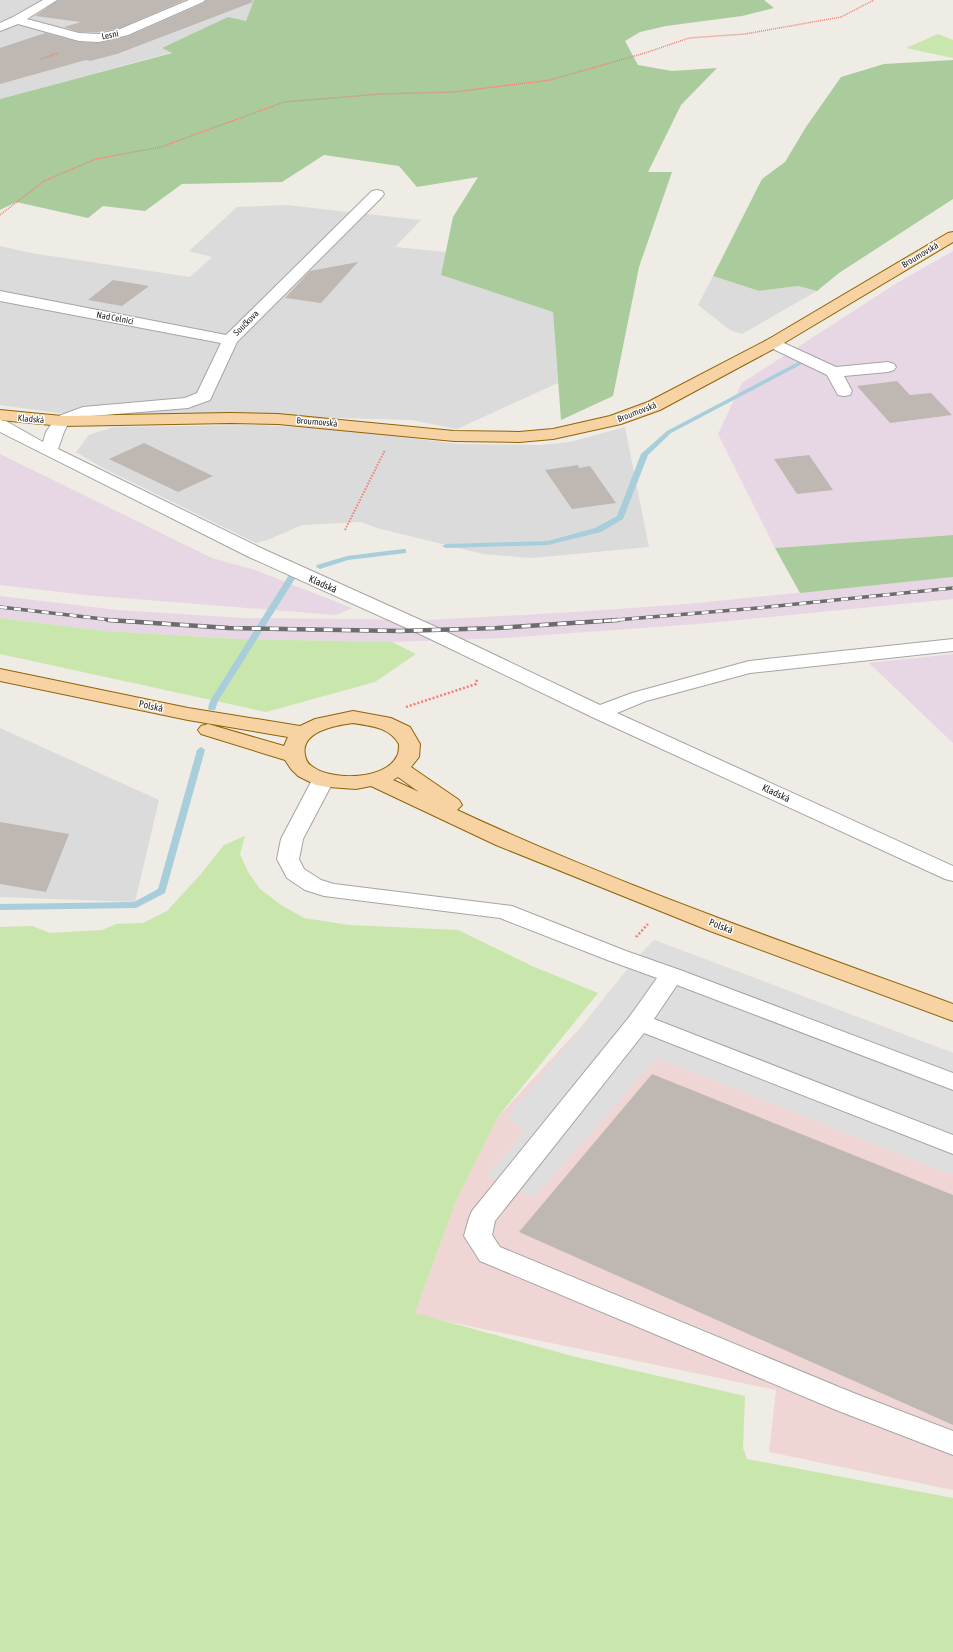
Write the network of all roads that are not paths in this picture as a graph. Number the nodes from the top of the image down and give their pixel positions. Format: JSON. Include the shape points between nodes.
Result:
{"nodes":[{"id":1,"x":51,"y":0,"type":"edge"},
{"id":2,"x":199,"y":0,"type":"edge"},
{"id":3,"x":17,"y":20,"type":"junction"},
{"id":4,"x":0,"y":27,"type":"edge"},
{"id":5,"x":377,"y":194,"type":"dead end"},
{"id":6,"x":953,"y":236,"type":"edge"},
{"id":7,"x":0,"y":296,"type":"edge"},
{"id":8,"x":230,"y":340,"type":"junction"},
{"id":9,"x":773,"y":343,"type":"junction"},
{"id":10,"x":888,"y":367,"type":"dead end"},
{"id":11,"x":834,"y":372,"type":"junction"},
{"id":12,"x":844,"y":391,"type":"dead end"},
{"id":13,"x":0,"y":415,"type":"edge"},
{"id":14,"x":278,"y":419,"type":"joint"},
{"id":15,"x":62,"y":421,"type":"junction"},
{"id":16,"x":0,"y":425,"type":"edge"},
{"id":17,"x":49,"y":450,"type":"junction"},
{"id":18,"x":953,"y":645,"type":"edge"},
{"id":19,"x":0,"y":675,"type":"edge"},
{"id":20,"x":599,"y":713,"type":"junction"},
{"id":21,"x":303,"y":733,"type":"junction"},
{"id":22,"x":294,"y":756,"type":"junction"},
{"id":23,"x":400,"y":769,"type":"junction"},
{"id":24,"x":375,"y":780,"type":"junction"},
{"id":25,"x":332,"y":782,"type":"junction"},
{"id":26,"x":504,"y":840,"type":"junction"},
{"id":27,"x":953,"y":874,"type":"edge"},
{"id":28,"x":672,"y":975,"type":"junction"},
{"id":29,"x":949,"y":1010,"type":"edge"},
{"id":30,"x":638,"y":1022,"type":"junction"},
{"id":31,"x":953,"y":1082,"type":"edge"},
{"id":32,"x":953,"y":1145,"type":"edge"},
{"id":33,"x":953,"y":1443,"type":"edge"}],
"edges":[{"from":1,"to":3,"type":"street"},
{"from":2,"to":3,"type":"street","name":"Lesní","via":[[124,32],[99,38],[79,37]]},
{"from":3,"to":4,"type":"street"},
{"from":5,"to":8,"type":"street","name":"Součkova"},
{"from":6,"to":9,"type":"main road","name":"Broumovská"},
{"from":7,"to":8,"type":"street","name":"Nad Celnicí"},
{"from":8,"to":15,"type":"street","name":"Součkova","via":[[204,396],[197,400],[188,403],[89,411]]},
{"from":9,"to":11,"type":"street"},
{"from":9,"to":14,"type":"main road","name":"Broumovská","via":[[654,406],[615,420],[553,434],[519,437],[454,436]]},
{"from":10,"to":11,"type":"street"},
{"from":11,"to":12,"type":"street"},
{"from":13,"to":15,"type":"main road","name":"Kladská"},
{"from":14,"to":15,"type":"main road","name":"Kladská"},
{"from":15,"to":17,"type":"street","name":"Kladská"},
{"from":16,"to":17,"type":"street","name":"Kladská"},
{"from":17,"to":20,"type":"street","name":"Kladská","via":[[256,553],[429,631]]},
{"from":18,"to":20,"type":"street","via":[[749,668],[639,697]]},
{"from":19,"to":21,"type":"main road","name":"Polská","via":[[196,715]]},
{"from":19,"to":22,"type":"main road","name":"Polská","via":[[220,733]]},
{"from":20,"to":27,"type":"street","name":"Kladská"},
{"from":21,"to":22,"type":"main road","via":[[296,740]]},
{"from":21,"to":23,"type":"main road","via":[[313,726],[339,718],[353,717],[393,725],[408,739],[411,746],[410,754]]},
{"from":22,"to":25,"type":"main road","via":[[303,770]]},
{"from":23,"to":24,"type":"main road"},
{"from":23,"to":26,"type":"main road","name":"Polská"},
{"from":24,"to":25,"type":"main road","via":[[358,783]]},
{"from":24,"to":26,"type":"main road","name":"Polská"},
{"from":25,"to":28,"type":"street","via":[[318,806],[292,839],[288,859],[295,873],[313,885],[332,891],[504,911]]},
{"from":26,"to":29,"type":"main road","name":"Polská","via":[[718,926]]},
{"from":28,"to":30,"type":"street"},
{"from":28,"to":31,"type":"street"},
{"from":30,"to":32,"type":"street"},
{"from":30,"to":33,"type":"street","via":[[482,1218],[478,1236],[490,1254],[846,1402]]}]}
